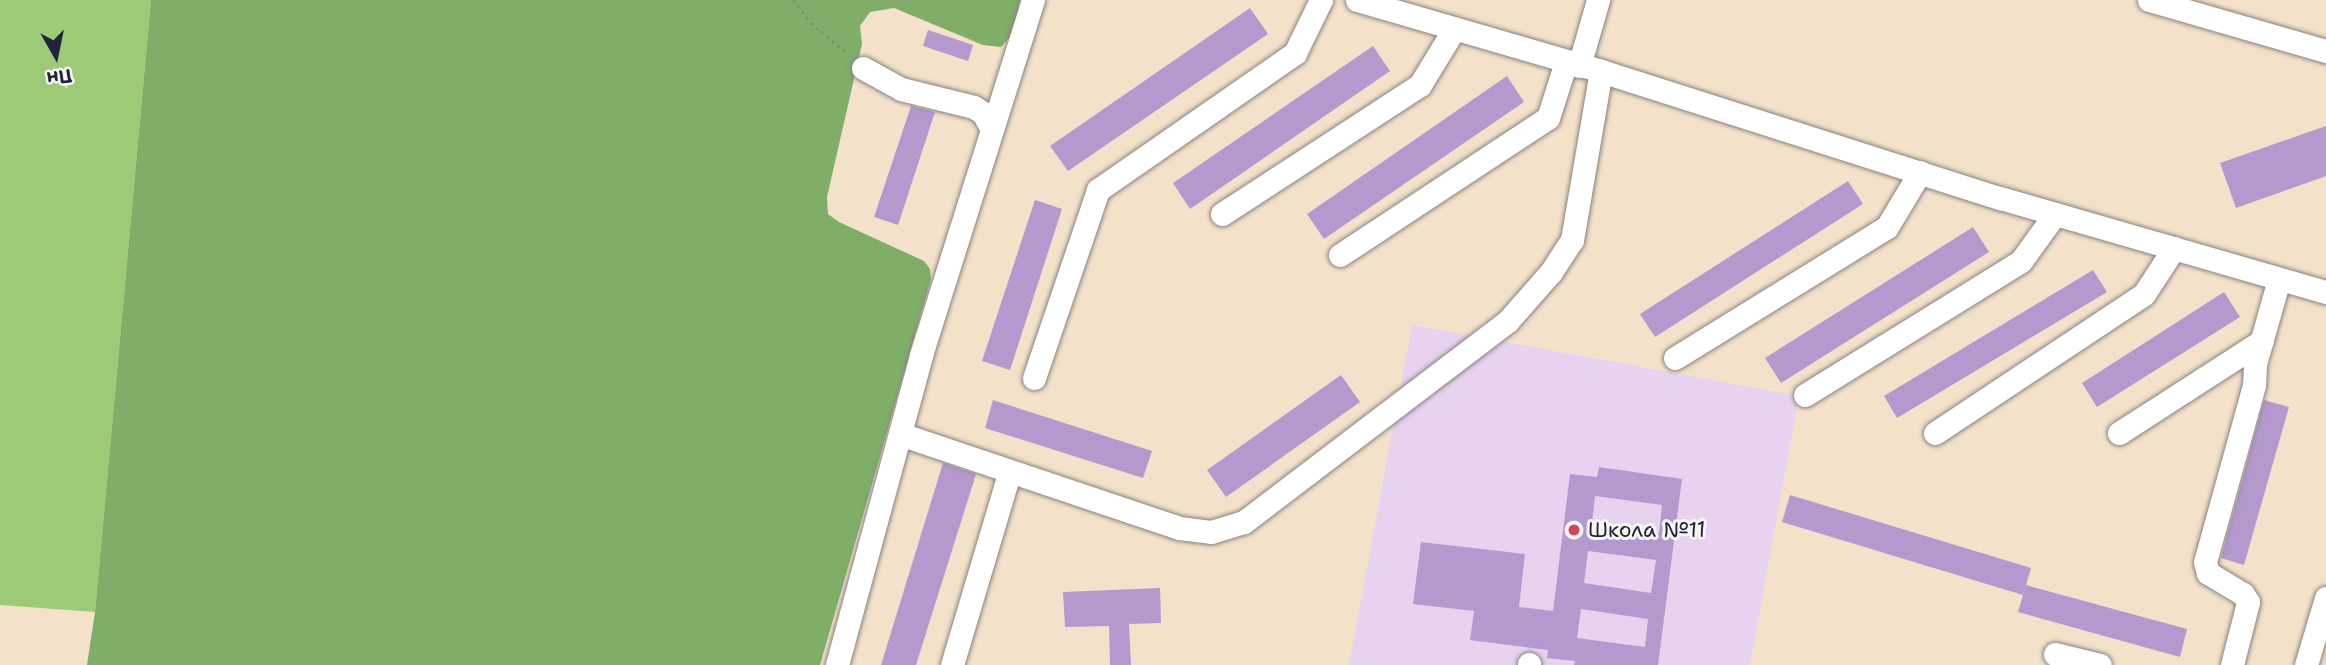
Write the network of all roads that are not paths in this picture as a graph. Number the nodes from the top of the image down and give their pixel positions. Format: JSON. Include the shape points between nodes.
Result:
{"nodes":[{"id":1,"x":1033,"y":0,"type":"edge"},
{"id":2,"x":1321,"y":0,"type":"edge"},
{"id":3,"x":1357,"y":0,"type":"edge"},
{"id":4,"x":1598,"y":0,"type":"edge"},
{"id":5,"x":2149,"y":0,"type":"edge"},
{"id":6,"x":1454,"y":29,"type":"junction"},
{"id":7,"x":2326,"y":51,"type":"edge"},
{"id":8,"x":1582,"y":67,"type":"junction"},
{"id":9,"x":863,"y":68,"type":"road end"},
{"id":10,"x":992,"y":129,"type":"junction"},
{"id":11,"x":1920,"y":172,"type":"junction"},
{"id":12,"x":1222,"y":214,"type":"dead end"},
{"id":13,"x":2055,"y":214,"type":"junction"},
{"id":14,"x":2174,"y":248,"type":"junction"},
{"id":15,"x":1340,"y":255,"type":"dead end"},
{"id":16,"x":2279,"y":279,"type":"junction"},
{"id":17,"x":2326,"y":292,"type":"edge"},
{"id":18,"x":2262,"y":341,"type":"junction"},
{"id":19,"x":1675,"y":358,"type":"dead end"},
{"id":20,"x":1034,"y":379,"type":"dead end"},
{"id":21,"x":1805,"y":395,"type":"dead end"},
{"id":22,"x":1935,"y":433,"type":"dead end"},
{"id":23,"x":2119,"y":433,"type":"dead end"},
{"id":24,"x":900,"y":434,"type":"junction"},
{"id":25,"x":1010,"y":471,"type":"junction"},
{"id":26,"x":2326,"y":598,"type":"edge"},
{"id":27,"x":2055,"y":654,"type":"dead end"},
{"id":28,"x":837,"y":665,"type":"edge"},
{"id":29,"x":952,"y":665,"type":"edge"},
{"id":30,"x":2100,"y":665,"type":"edge"},
{"id":31,"x":2232,"y":665,"type":"edge"},
{"id":32,"x":2306,"y":665,"type":"edge"}],
"edges":[{"from":1,"to":10,"type":"street"},
{"from":2,"to":20,"type":"street","via":[[1295,53],[1098,190]]},
{"from":3,"to":6,"type":"street"},
{"from":4,"to":8,"type":"street"},
{"from":5,"to":7,"type":"street"},
{"from":6,"to":8,"type":"street"},
{"from":6,"to":12,"type":"street","via":[[1420,85]]},
{"from":8,"to":11,"type":"street"},
{"from":8,"to":15,"type":"street","via":[[1548,118]]},
{"from":8,"to":25,"type":"street","via":[[1572,240],[1551,272],[1507,322],[1244,523],[1211,532],[1179,528]]},
{"from":9,"to":10,"type":"street","via":[[901,89],[974,107]]},
{"from":10,"to":24,"type":"street"},
{"from":11,"to":13,"type":"street"},
{"from":11,"to":19,"type":"street","via":[[1887,227]]},
{"from":13,"to":14,"type":"street"},
{"from":13,"to":21,"type":"street","via":[[2021,261]]},
{"from":14,"to":16,"type":"street"},
{"from":14,"to":22,"type":"street","via":[[2144,294]]},
{"from":16,"to":17,"type":"street"},
{"from":16,"to":18,"type":"street"},
{"from":18,"to":23,"type":"street"},
{"from":18,"to":31,"type":"street","via":[[2204,562],[2208,573],[2243,594],[2248,602]]},
{"from":24,"to":25,"type":"street"},
{"from":24,"to":28,"type":"street"},
{"from":25,"to":29,"type":"street"},
{"from":26,"to":32,"type":"street"},
{"from":27,"to":30,"type":"street"}]}
